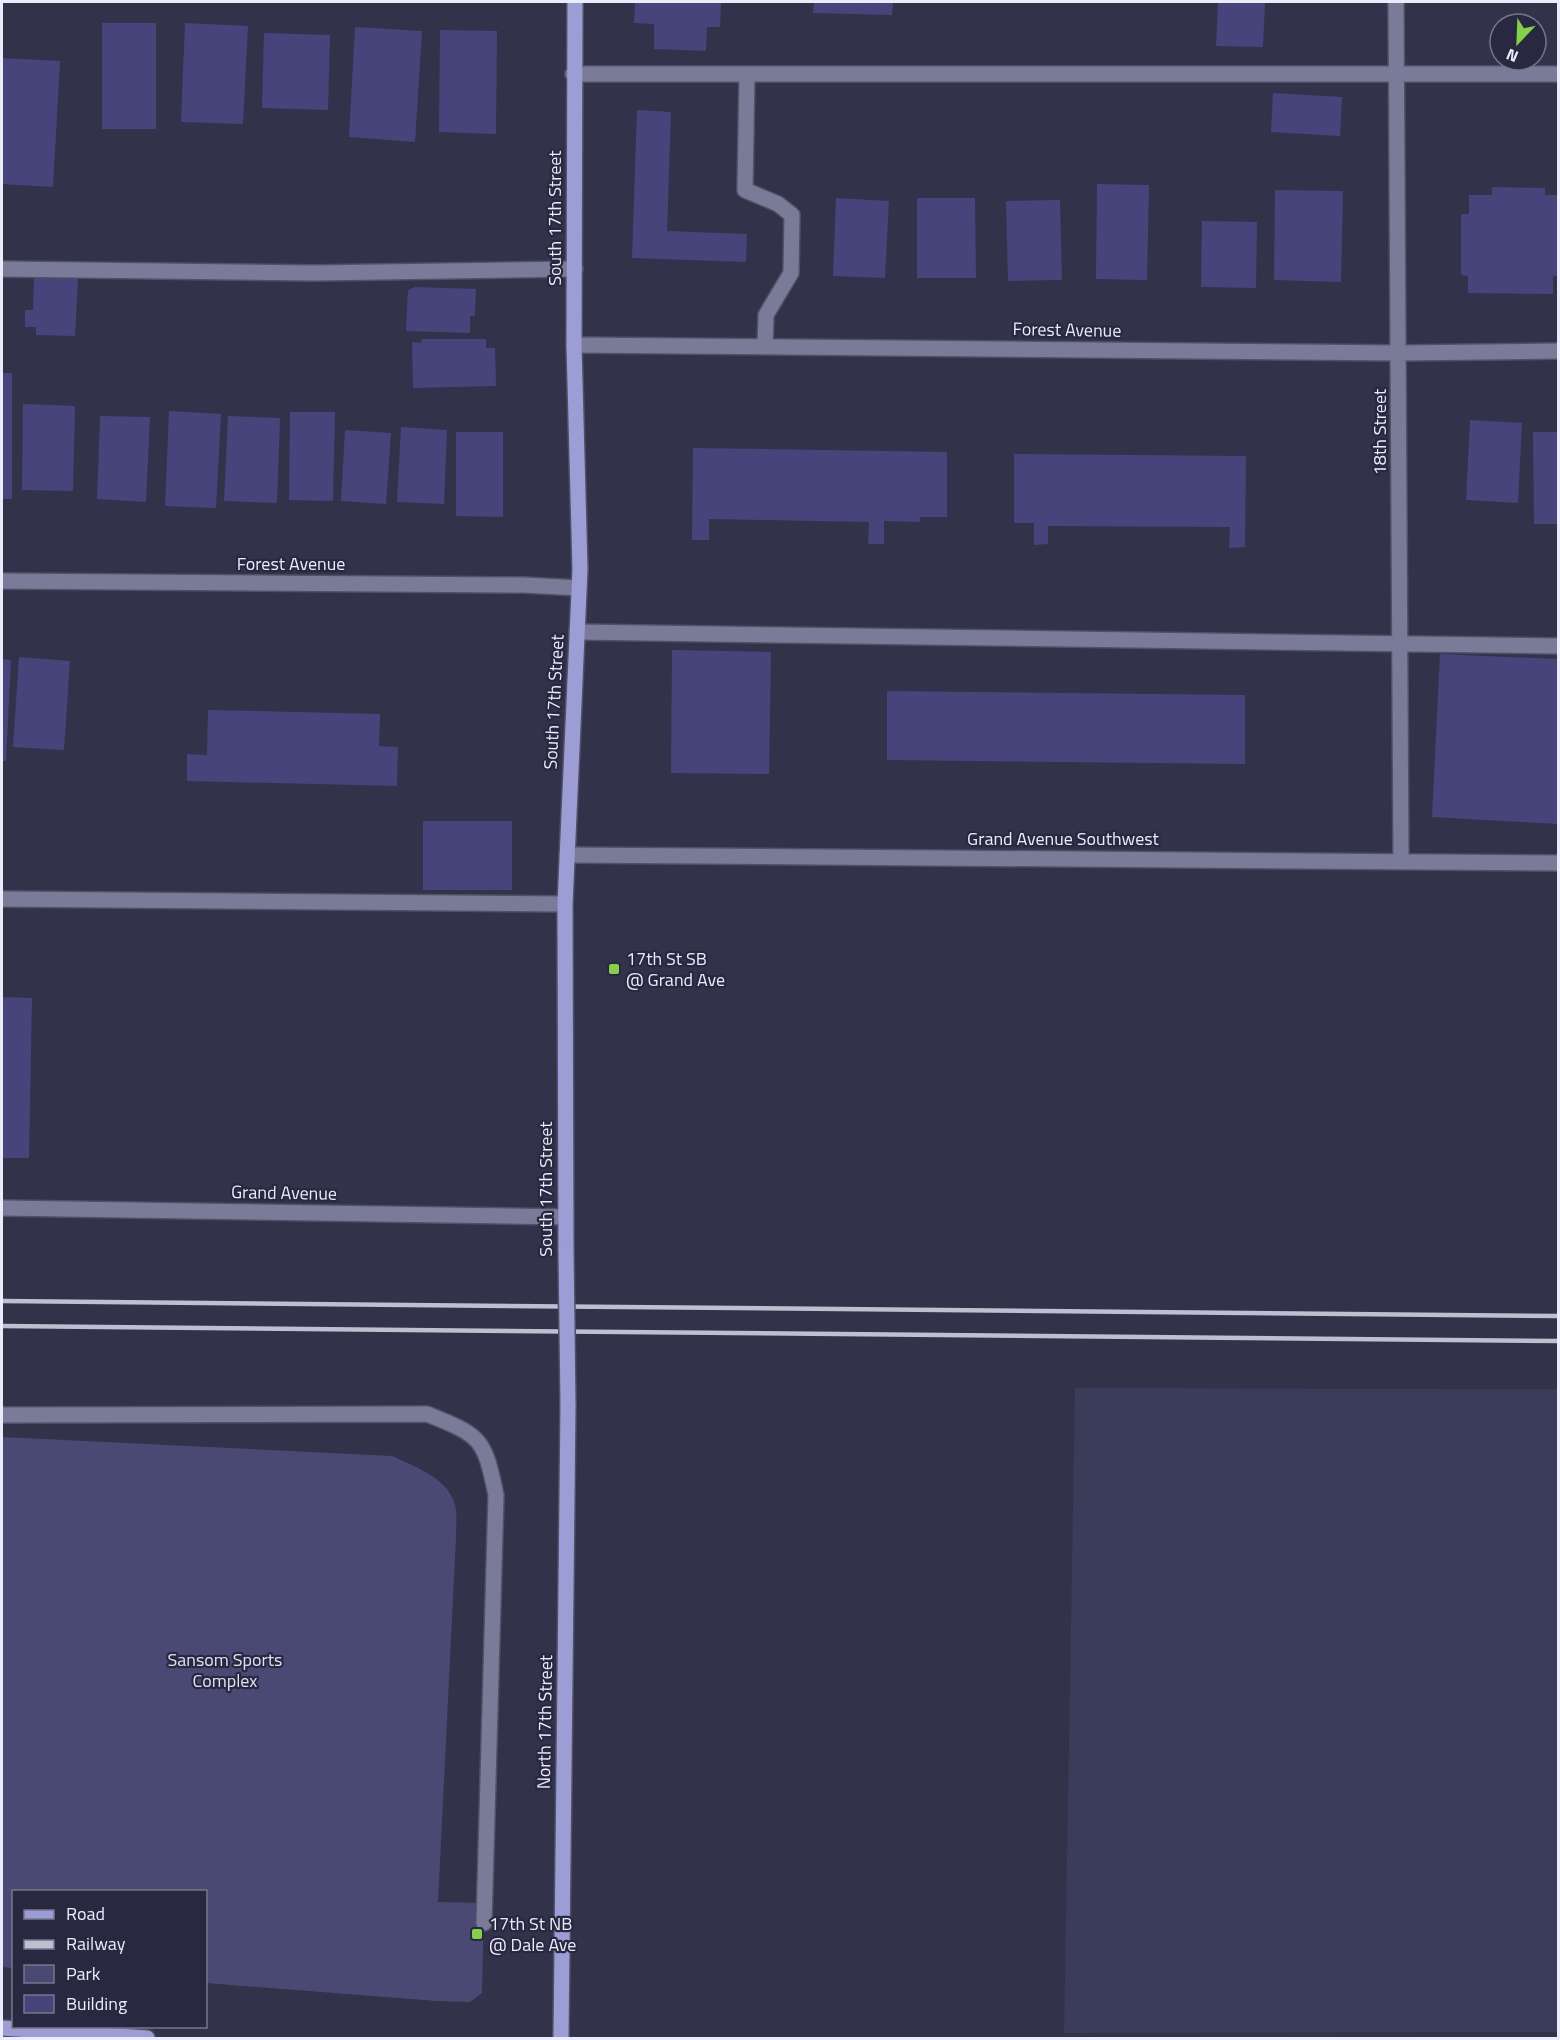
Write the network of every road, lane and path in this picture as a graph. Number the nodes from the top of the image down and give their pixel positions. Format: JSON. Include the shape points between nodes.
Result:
{"nodes":[{"id":1,"x":575,"y":2,"type":"edge"},
{"id":2,"x":1396,"y":2,"type":"edge"},
{"id":3,"x":573,"y":74,"type":"junction"},
{"id":4,"x":747,"y":74,"type":"junction"},
{"id":5,"x":1397,"y":74,"type":"junction"},
{"id":6,"x":1558,"y":74,"type":"edge"},
{"id":7,"x":2,"y":269,"type":"edge"},
{"id":8,"x":575,"y":269,"type":"junction"},
{"id":9,"x":574,"y":345,"type":"junction"},
{"id":10,"x":765,"y":347,"type":"junction"},
{"id":11,"x":1558,"y":351,"type":"edge"},
{"id":12,"x":1400,"y":353,"type":"junction"},
{"id":13,"x":2,"y":581,"type":"edge"},
{"id":14,"x":579,"y":588,"type":"junction"},
{"id":15,"x":577,"y":632,"type":"junction"},
{"id":16,"x":1401,"y":645,"type":"junction"},
{"id":17,"x":1558,"y":646,"type":"edge"},
{"id":18,"x":567,"y":855,"type":"junction"},
{"id":19,"x":1401,"y":861,"type":"junction"},
{"id":20,"x":1558,"y":863,"type":"edge"},
{"id":21,"x":2,"y":899,"type":"edge"},
{"id":22,"x":565,"y":904,"type":"junction"},
{"id":23,"x":2,"y":1208,"type":"edge"},
{"id":24,"x":566,"y":1217,"type":"junction"},
{"id":25,"x":568,"y":1405,"type":"joint"},
{"id":26,"x":2,"y":1415,"type":"edge"},
{"id":27,"x":484,"y":1923,"type":"dead end"},
{"id":28,"x":2,"y":2028,"type":"edge"},
{"id":29,"x":147,"y":2038,"type":"edge"},
{"id":30,"x":561,"y":2038,"type":"edge"}],
"edges":[{"from":1,"to":3,"type":"main road","name":"South 17th Street"},
{"from":2,"to":5,"type":"street","name":"18th Street"},
{"from":3,"to":4,"type":"street"},
{"from":3,"to":8,"type":"main road","name":"South 17th Street"},
{"from":4,"to":5,"type":"street"},
{"from":4,"to":10,"type":"street","via":[[745,190],[778,204],[792,215],[791,273],[766,315]]},
{"from":5,"to":6,"type":"street"},
{"from":5,"to":12,"type":"street","name":"18th Street"},
{"from":7,"to":8,"type":"street","via":[[314,273]]},
{"from":8,"to":9,"type":"main road","name":"South 17th Street"},
{"from":9,"to":10,"type":"street","name":"Forest Avenue"},
{"from":9,"to":14,"type":"main road","name":"South 17th Street"},
{"from":10,"to":12,"type":"street","name":"Forest Avenue"},
{"from":11,"to":12,"type":"street","name":"Forest Avenue"},
{"from":12,"to":16,"type":"street","name":"18th Street"},
{"from":13,"to":14,"type":"street","name":"Forest Avenue"},
{"from":14,"to":15,"type":"main road","name":"South 17th Street"},
{"from":15,"to":16,"type":"street"},
{"from":15,"to":18,"type":"main road","name":"South 17th Street"},
{"from":16,"to":17,"type":"street"},
{"from":16,"to":19,"type":"street","name":"18th Street"},
{"from":18,"to":19,"type":"street","name":"Grand Avenue Southwest"},
{"from":18,"to":22,"type":"main road","name":"South 17th Street"},
{"from":19,"to":20,"type":"street","name":"Grand Avenue Southwest"},
{"from":21,"to":22,"type":"street"},
{"from":22,"to":24,"type":"main road","name":"South 17th Street"},
{"from":23,"to":24,"type":"street","name":"Grand Avenue"},
{"from":24,"to":25,"type":"main road","name":"South 17th Street","bridge":true},
{"from":25,"to":30,"type":"main road","name":"North 17th Street"},
{"from":26,"to":27,"type":"street","via":[[427,1414],[468,1430],[488,1454],[496,1495]]},
{"from":28,"to":29,"type":"main road"}]}
